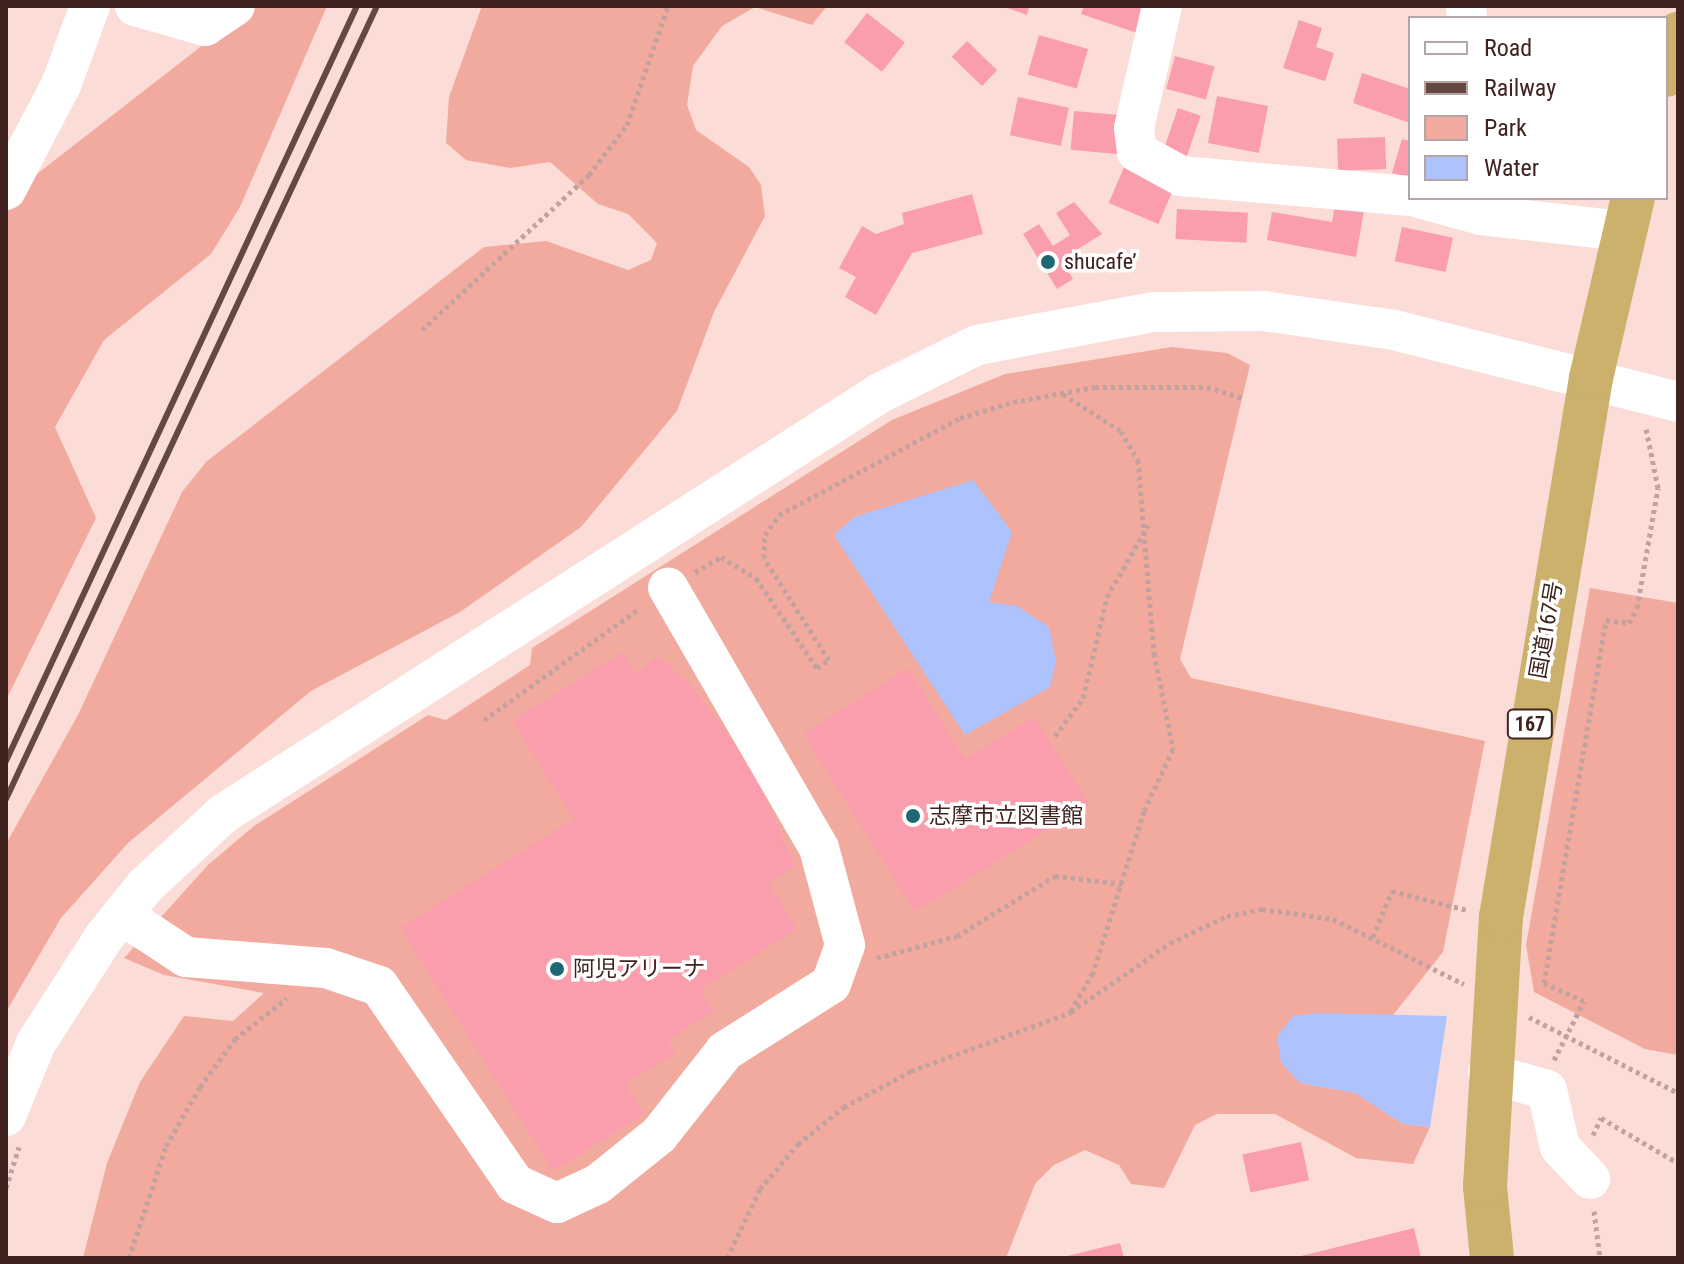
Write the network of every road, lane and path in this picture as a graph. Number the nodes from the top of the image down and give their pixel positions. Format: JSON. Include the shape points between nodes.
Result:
{"nodes":[{"id":1,"x":90,"y":6,"type":"edge"},
{"id":2,"x":135,"y":6,"type":"edge"},
{"id":3,"x":235,"y":6,"type":"edge"},
{"id":4,"x":668,"y":6,"type":"edge"},
{"id":5,"x":1162,"y":6,"type":"edge"},
{"id":6,"x":1678,"y":34,"type":"edge"},
{"id":7,"x":1668,"y":66,"type":"edge"},
{"id":8,"x":6,"y":190,"type":"edge"},
{"id":9,"x":1408,"y":196,"type":"edge"},
{"id":10,"x":1434,"y":200,"type":"edge"},
{"id":11,"x":1480,"y":206,"type":"edge"},
{"id":12,"x":1628,"y":215,"type":"edge"},
{"id":13,"x":422,"y":330,"type":"dead end"},
{"id":14,"x":1591,"y":378,"type":"junction"},
{"id":15,"x":1061,"y":393,"type":"junction"},
{"id":16,"x":1242,"y":398,"type":"dead end"},
{"id":17,"x":1678,"y":402,"type":"edge"},
{"id":18,"x":1646,"y":427,"type":"dead end"},
{"id":19,"x":1149,"y":524,"type":"junction"},
{"id":20,"x":668,"y":588,"type":"junction"},
{"id":21,"x":484,"y":720,"type":"dead end"},
{"id":22,"x":1055,"y":736,"type":"dead end"},
{"id":23,"x":1123,"y":884,"type":"junction"},
{"id":24,"x":1473,"y":911,"type":"dead end"},
{"id":25,"x":122,"y":915,"type":"junction"},
{"id":26,"x":845,"y":945,"type":"junction"},
{"id":27,"x":326,"y":968,"type":"junction"},
{"id":28,"x":1071,"y":1012,"type":"junction"},
{"id":29,"x":1488,"y":1073,"type":"junction"},
{"id":30,"x":1541,"y":1086,"type":"junction"},
{"id":31,"x":6,"y":1116,"type":"edge"},
{"id":32,"x":1601,"y":1118,"type":"dead end"},
{"id":33,"x":1678,"y":1163,"type":"edge"},
{"id":34,"x":1590,"y":1179,"type":"dead end"},
{"id":35,"x":129,"y":1258,"type":"edge"},
{"id":36,"x":727,"y":1258,"type":"edge"},
{"id":37,"x":1492,"y":1258,"type":"edge"}],
"edges":[{"from":1,"to":8,"type":"street","via":[[61,85]]},
{"from":2,"to":3,"type":"street","via":[[205,26]]},
{"from":4,"to":13,"type":"path","via":[[627,125],[589,175]]},
{"from":5,"to":9,"type":"street","via":[[1134,128],[1137,152],[1181,176]]},
{"from":6,"to":7,"type":"highway"},
{"from":10,"to":11,"type":"street"},
{"from":11,"to":12,"type":"street"},
{"from":12,"to":14,"type":"highway","name":"国道167号","number":"167"},
{"from":14,"to":17,"type":"street"},
{"from":14,"to":25,"type":"street","via":[[1394,330],[1264,311],[1153,312],[977,345],[880,393],[223,814]]},
{"from":14,"to":29,"type":"highway","name":"国道167号","number":"167","via":[[1501,917]]},
{"from":15,"to":16,"type":"path","via":[[1207,387]]},
{"from":15,"to":19,"type":"path","via":[[1121,431],[1138,460]]},
{"from":15,"to":20,"type":"path","via":[[960,418],[779,515],[765,535],[764,558],[829,660],[817,668],[756,578],[734,562],[721,557]]},
{"from":18,"to":30,"type":"path","via":[[1658,488],[1640,593],[1633,620],[1606,620],[1544,983],[1584,1001]]},
{"from":19,"to":22,"type":"path","via":[[1107,597],[1083,698]]},
{"from":19,"to":23,"type":"path","via":[[1154,653],[1173,749]]},
{"from":20,"to":21,"type":"path"},
{"from":20,"to":26,"type":"street","via":[[819,848]]},
{"from":23,"to":26,"type":"path","via":[[1055,876],[938,945],[879,958]]},
{"from":23,"to":28,"type":"path","via":[[1093,973]]},
{"from":24,"to":28,"type":"path","via":[[1392,891],[1373,937],[1294,911],[1227,916],[1170,943]]},
{"from":25,"to":27,"type":"street","via":[[186,957]]},
{"from":25,"to":31,"type":"street","via":[[59,1002]]},
{"from":26,"to":27,"type":"street","via":[[831,984],[725,1051],[635,1158],[557,1203],[515,1184],[395,1001],[355,974]]},
{"from":27,"to":35,"type":"path","via":[[235,1039],[200,1087],[166,1146]]},
{"from":28,"to":36,"type":"path","via":[[911,1071],[844,1107],[798,1144],[760,1189]]},
{"from":29,"to":30,"type":"street"},
{"from":29,"to":37,"type":"highway","name":"国道167号","number":"167"},
{"from":30,"to":34,"type":"street","via":[[1556,1104],[1560,1147]]},
{"from":32,"to":33,"type":"path"}]}
